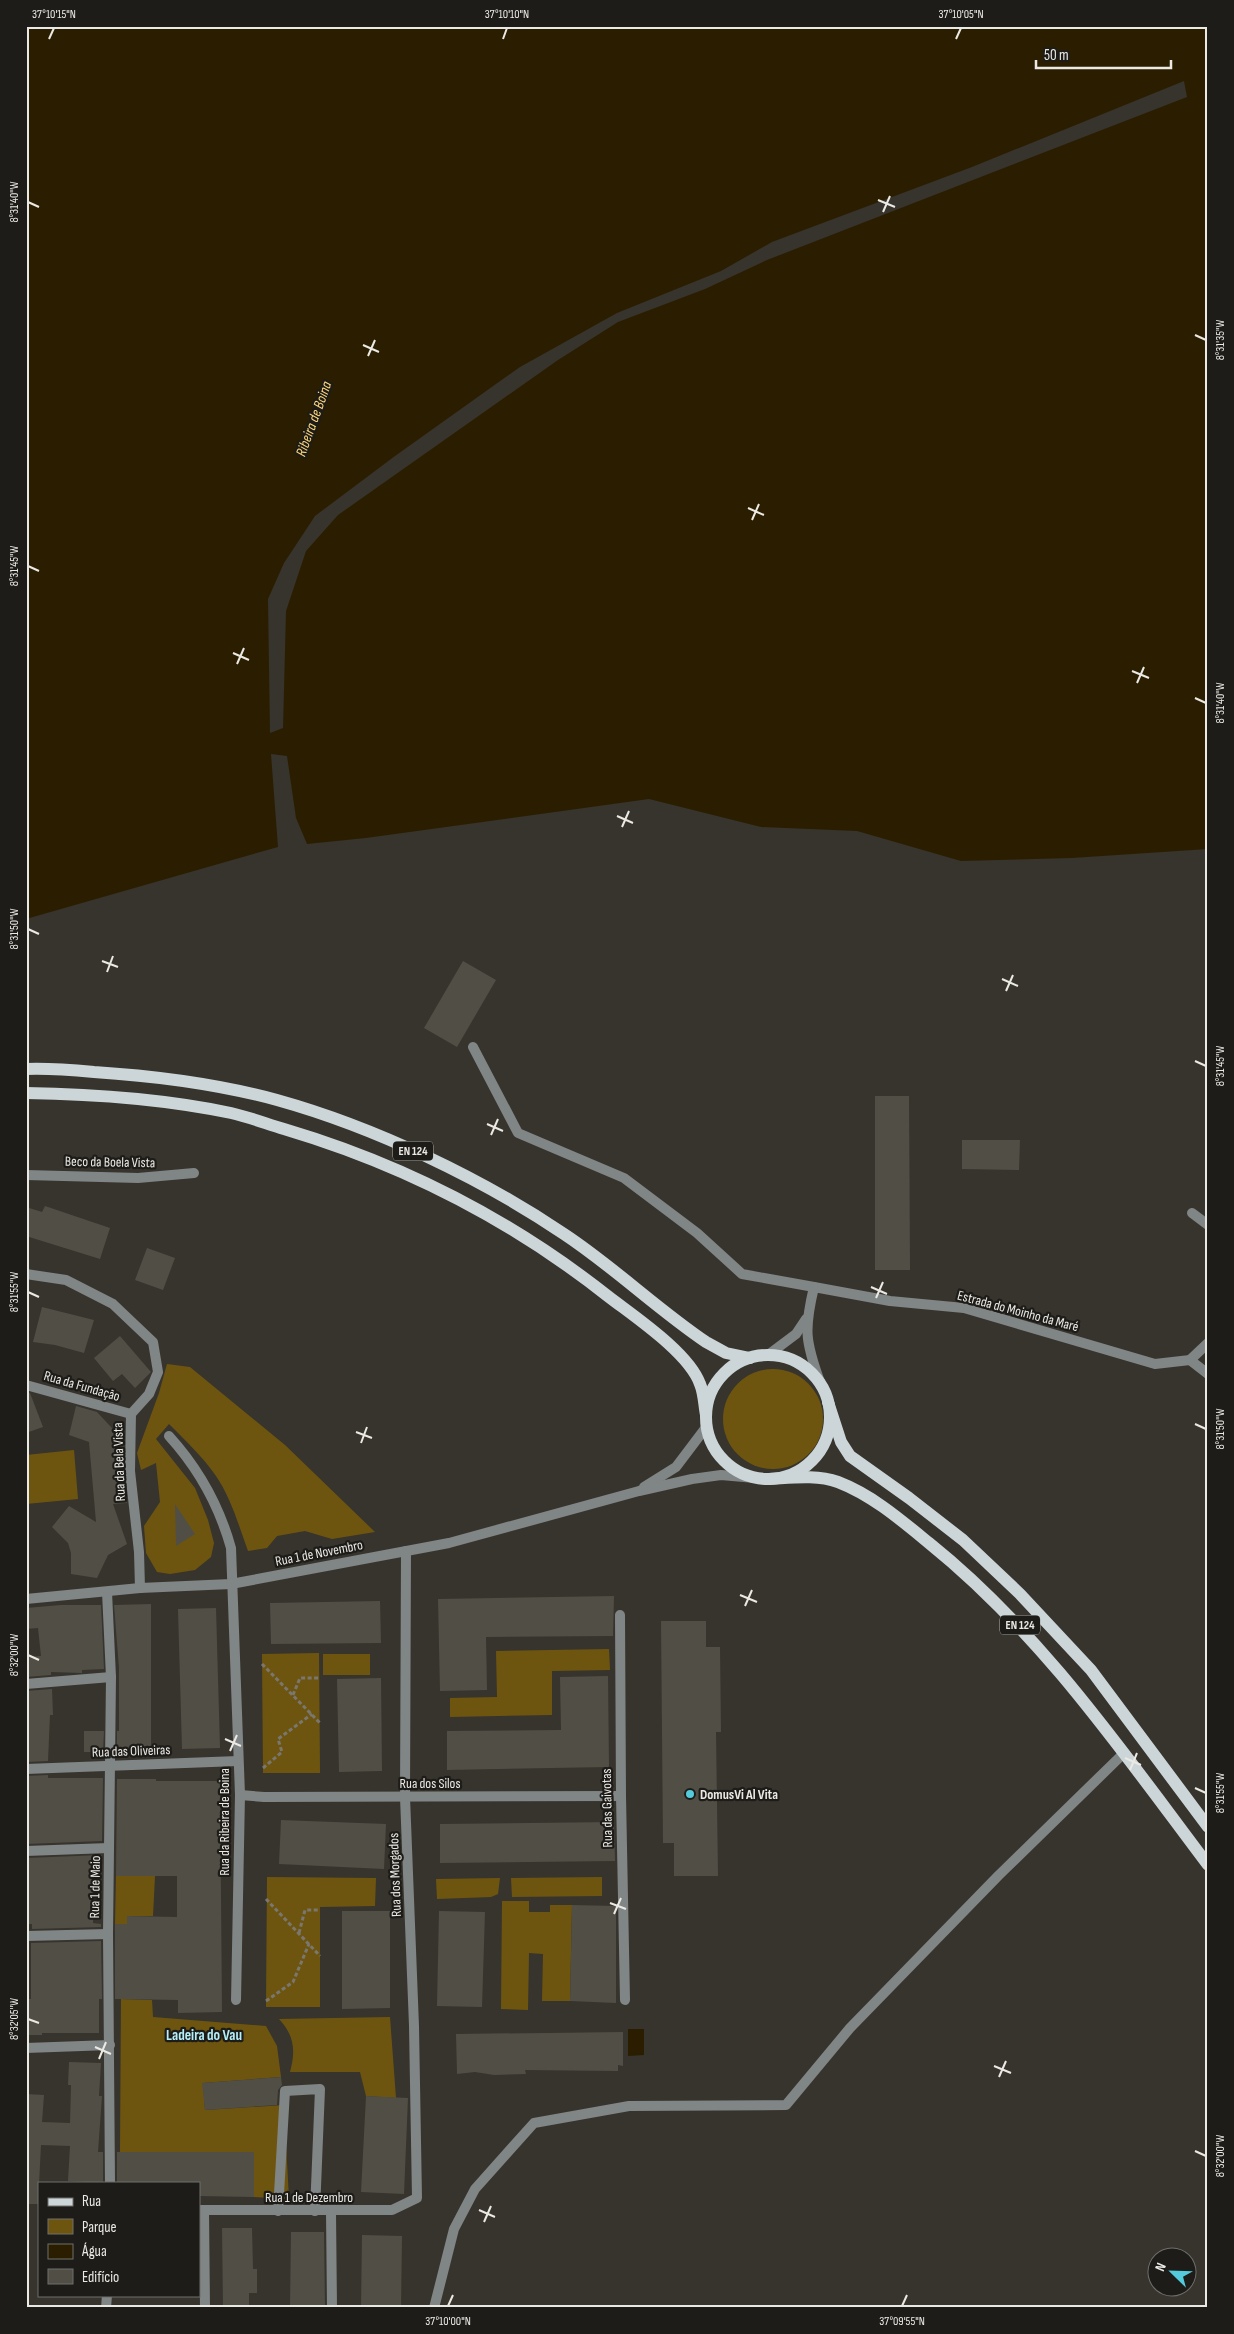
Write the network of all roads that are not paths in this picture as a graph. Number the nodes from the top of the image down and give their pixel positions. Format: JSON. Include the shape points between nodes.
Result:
{"nodes":[{"id":1,"x":473,"y":1047,"type":"dead end"},
{"id":2,"x":26,"y":1069,"type":"edge"},
{"id":3,"x":26,"y":1093,"type":"edge"},
{"id":4,"x":194,"y":1173,"type":"dead end"},
{"id":5,"x":26,"y":1175,"type":"edge"},
{"id":6,"x":1192,"y":1213,"type":"dead end"},
{"id":7,"x":1208,"y":1225,"type":"edge"},
{"id":8,"x":26,"y":1274,"type":"edge"},
{"id":9,"x":814,"y":1287,"type":"junction"},
{"id":10,"x":806,"y":1319,"type":"junction"},
{"id":11,"x":1208,"y":1343,"type":"edge"},
{"id":12,"x":768,"y":1355,"type":"junction"},
{"id":13,"x":750,"y":1358,"type":"junction"},
{"id":14,"x":1190,"y":1360,"type":"junction"},
{"id":15,"x":1208,"y":1374,"type":"edge"},
{"id":16,"x":820,"y":1382,"type":"junction"},
{"id":17,"x":26,"y":1385,"type":"edge"},
{"id":18,"x":828,"y":1402,"type":"junction"},
{"id":19,"x":131,"y":1414,"type":"junction"},
{"id":20,"x":706,"y":1420,"type":"junction"},
{"id":21,"x":170,"y":1436,"type":"dead end"},
{"id":22,"x":761,"y":1479,"type":"junction"},
{"id":23,"x":639,"y":1491,"type":"junction"},
{"id":24,"x":406,"y":1551,"type":"junction"},
{"id":25,"x":231,"y":1584,"type":"junction"},
{"id":26,"x":140,"y":1588,"type":"junction"},
{"id":27,"x":107,"y":1592,"type":"junction"},
{"id":28,"x":26,"y":1599,"type":"edge"},
{"id":29,"x":620,"y":1615,"type":"dead end"},
{"id":30,"x":110,"y":1678,"type":"junction"},
{"id":31,"x":26,"y":1684,"type":"edge"},
{"id":32,"x":1124,"y":1753,"type":"junction"},
{"id":33,"x":238,"y":1761,"type":"junction"},
{"id":34,"x":110,"y":1765,"type":"junction"},
{"id":35,"x":26,"y":1769,"type":"edge"},
{"id":36,"x":240,"y":1795,"type":"junction"},
{"id":37,"x":621,"y":1796,"type":"junction"},
{"id":38,"x":405,"y":1797,"type":"junction"},
{"id":39,"x":1208,"y":1827,"type":"edge"},
{"id":40,"x":109,"y":1848,"type":"junction"},
{"id":41,"x":26,"y":1852,"type":"edge"},
{"id":42,"x":1208,"y":1865,"type":"edge"},
{"id":43,"x":108,"y":1934,"type":"junction"},
{"id":44,"x":26,"y":1936,"type":"edge"},
{"id":45,"x":236,"y":2000,"type":"dead end"},
{"id":46,"x":625,"y":2000,"type":"dead end"},
{"id":47,"x":110,"y":2045,"type":"junction"},
{"id":48,"x":26,"y":2048,"type":"edge"},
{"id":49,"x":110,"y":2182,"type":"edge"},
{"id":50,"x":417,"y":2198,"type":"joint"},
{"id":51,"x":202,"y":2210,"type":"edge"},
{"id":52,"x":278,"y":2211,"type":"junction"},
{"id":53,"x":315,"y":2211,"type":"junction"},
{"id":54,"x":332,"y":2212,"type":"junction"},
{"id":55,"x":205,"y":2308,"type":"edge"},
{"id":56,"x":332,"y":2308,"type":"edge"},
{"id":57,"x":434,"y":2308,"type":"edge"}],
"edges":[{"from":1,"to":9,"type":"street","name":"Estrada do Moinho da Maré","via":[[518,1133],[624,1178],[696,1233],[742,1274]]},
{"from":2,"to":13,"type":"main road","number":"EN 124","via":[[119,1073],[188,1081],[277,1100],[352,1126],[428,1158],[506,1197],[565,1234],[706,1342],[726,1353]]},
{"from":3,"to":20,"type":"main road","number":"EN 124","via":[[156,1100],[232,1113],[325,1141],[417,1179],[534,1242],[649,1328],[679,1354],[695,1374],[701,1385]]},
{"from":4,"to":5,"type":"street","name":"Beco da Boela Vista","via":[[138,1178]]},
{"from":6,"to":7,"type":"street"},
{"from":8,"to":19,"type":"street","name":"Rua da Bela Vista","via":[[66,1280],[113,1304],[153,1342],[158,1372],[149,1394]]},
{"from":9,"to":10,"type":"street"},
{"from":9,"to":14,"type":"street","name":"Estrada do Moinho da Maré","via":[[890,1301],[964,1308],[1155,1364]]},
{"from":10,"to":12,"type":"street","via":[[796,1334]]},
{"from":10,"to":16,"type":"street","via":[[810,1356]]},
{"from":11,"to":14,"type":"street"},
{"from":12,"to":13,"type":"main road","number":"EN 124"},
{"from":12,"to":16,"type":"main road","number":"EN 124","via":[[788,1358],[806,1367]]},
{"from":13,"to":20,"type":"main road","number":"EN 124","via":[[733,1366],[719,1380],[710,1396]]},
{"from":14,"to":15,"type":"street"},
{"from":16,"to":18,"type":"main road","number":"EN 124"},
{"from":17,"to":19,"type":"street","name":"Rua da Fundação"},
{"from":18,"to":22,"type":"main road","number":"EN 124","via":[[830,1421],[826,1439],[817,1456],[803,1469],[786,1477]]},
{"from":18,"to":39,"type":"main road","number":"EN 124","via":[[841,1442],[850,1456],[963,1540],[1020,1594],[1091,1670]]},
{"from":19,"to":26,"type":"street","name":"Rua da Bela Vista","via":[[130,1471]]},
{"from":20,"to":22,"type":"main road","number":"EN 124","via":[[712,1444],[722,1459],[737,1471]]},
{"from":20,"to":23,"type":"street","via":[[676,1467]]},
{"from":21,"to":25,"type":"street","name":"Rua da Ribeira de Boina","via":[[205,1482],[223,1519],[231,1548]]},
{"from":22,"to":23,"type":"street","via":[[692,1478]]},
{"from":22,"to":32,"type":"main road","number":"EN 124","via":[[816,1477],[836,1482],[856,1490],[899,1518],[960,1568],[1017,1622],[1087,1703]]},
{"from":23,"to":24,"type":"street","name":"Rua 1 de Novembro","via":[[450,1543]]},
{"from":24,"to":25,"type":"street","name":"Rua 1 de Novembro"},
{"from":24,"to":38,"type":"street","name":"Rua dos Morgados"},
{"from":25,"to":26,"type":"street","name":"Rua 1 de Novembro"},
{"from":25,"to":33,"type":"street","name":"Rua da Ribeira de Boina"},
{"from":26,"to":27,"type":"street","name":"Rua 1 de Novembro"},
{"from":27,"to":28,"type":"street","name":"Rua 1 de Novembro"},
{"from":27,"to":30,"type":"street","name":"Rua 1 de Maio"},
{"from":29,"to":37,"type":"street","name":"Rua das Gaivotas"},
{"from":30,"to":31,"type":"street"},
{"from":30,"to":34,"type":"street","name":"Rua 1 de Maio"},
{"from":32,"to":42,"type":"main road","number":"EN 124"},
{"from":32,"to":57,"type":"street","via":[[850,2028],[786,2105],[629,2106],[534,2123],[475,2189],[454,2229]]},
{"from":33,"to":34,"type":"street","name":"Rua das Oliveiras"},
{"from":33,"to":36,"type":"street","name":"Rua da Ribeira de Boina"},
{"from":34,"to":35,"type":"street","name":"Rua das Oliveiras"},
{"from":34,"to":40,"type":"street","name":"Rua 1 de Maio"},
{"from":36,"to":38,"type":"street","name":"Rua dos Silos"},
{"from":36,"to":45,"type":"street","name":"Rua da Ribeira de Boina"},
{"from":37,"to":38,"type":"street","name":"Rua dos Silos"},
{"from":37,"to":46,"type":"street","name":"Rua das Gaivotas"},
{"from":38,"to":50,"type":"street","name":"Rua dos Morgados"},
{"from":40,"to":41,"type":"street"},
{"from":40,"to":43,"type":"street","name":"Rua 1 de Maio"},
{"from":43,"to":44,"type":"street"},
{"from":43,"to":47,"type":"street","name":"Rua 1 de Maio"},
{"from":47,"to":48,"type":"street"},
{"from":47,"to":49,"type":"street","name":"Rua 1 de Maio"},
{"from":50,"to":54,"type":"street","name":"Rua 1 de Dezembro","via":[[392,2210]]},
{"from":51,"to":52,"type":"street","name":"Rua 1 de Dezembro"},
{"from":51,"to":55,"type":"street"},
{"from":52,"to":53,"type":"street","name":"Rua 1 de Dezembro"},
{"from":52,"to":53,"type":"street","via":[[285,2091],[320,2089]]},
{"from":53,"to":54,"type":"street","name":"Rua 1 de Dezembro"},
{"from":54,"to":56,"type":"street"}]}
